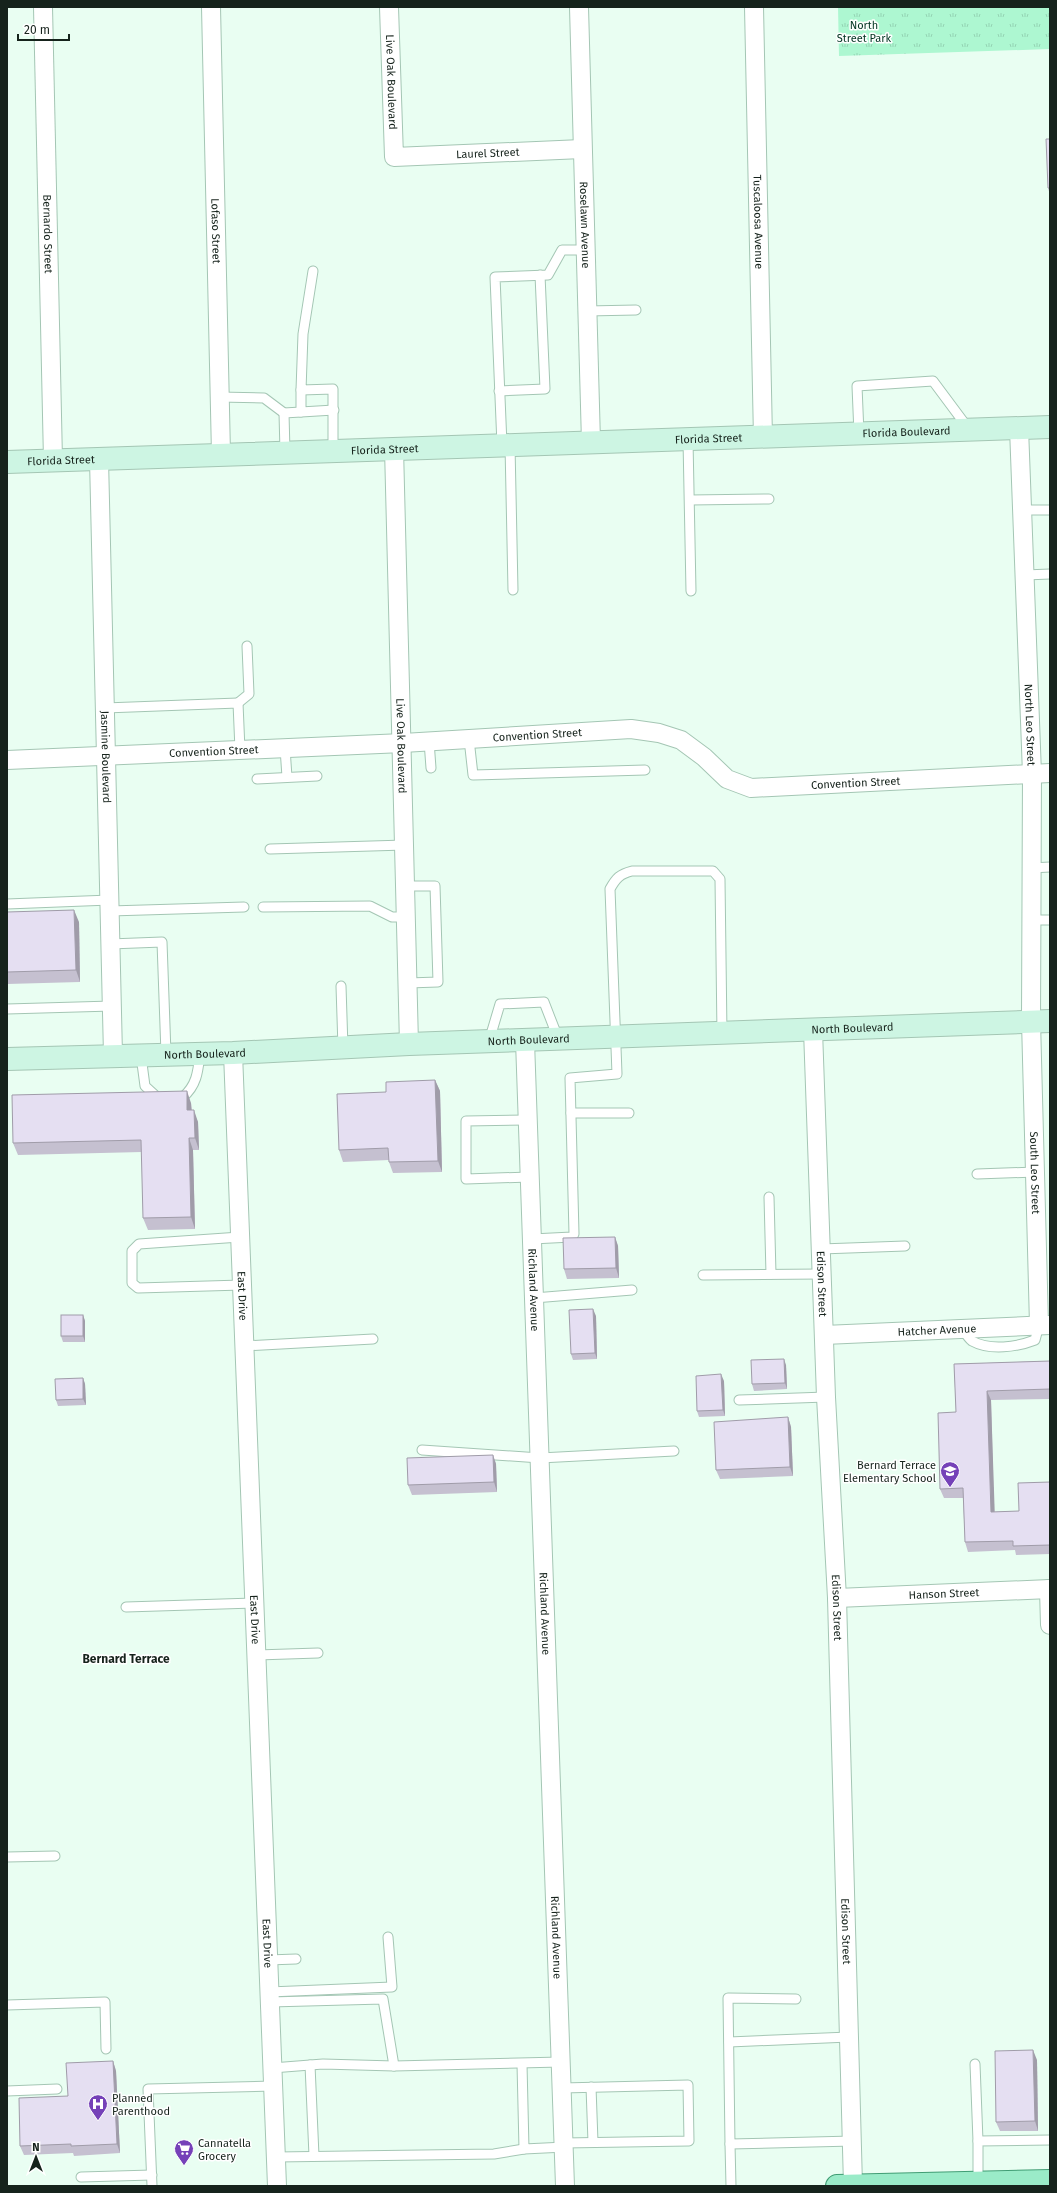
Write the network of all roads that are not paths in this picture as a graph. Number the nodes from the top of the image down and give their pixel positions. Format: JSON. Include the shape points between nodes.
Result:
{"nodes":[{"id":1,"x":43,"y":7,"type":"edge"},
{"id":2,"x":211,"y":7,"type":"edge"},
{"id":3,"x":389,"y":7,"type":"edge"},
{"id":4,"x":579,"y":7,"type":"edge"},
{"id":5,"x":754,"y":7,"type":"edge"},
{"id":6,"x":582,"y":149,"type":"junction"},
{"id":7,"x":394,"y":157,"type":"joint"},
{"id":8,"x":585,"y":250,"type":"junction"},
{"id":9,"x":313,"y":271,"type":"dead end"},
{"id":10,"x":540,"y":276,"type":"junction"},
{"id":11,"x":636,"y":310,"type":"dead end"},
{"id":12,"x":587,"y":311,"type":"junction"},
{"id":13,"x":301,"y":390,"type":"junction"},
{"id":14,"x":499,"y":391,"type":"junction"},
{"id":15,"x":219,"y":397,"type":"junction"},
{"id":16,"x":334,"y":410,"type":"junction"},
{"id":17,"x":301,"y":412,"type":"junction"},
{"id":18,"x":284,"y":414,"type":"junction"},
{"id":19,"x":1050,"y":427,"type":"edge"},
{"id":20,"x":1019,"y":428,"type":"junction"},
{"id":21,"x":970,"y":430,"type":"junction"},
{"id":22,"x":859,"y":434,"type":"junction"},
{"id":23,"x":763,"y":438,"type":"junction"},
{"id":24,"x":688,"y":440,"type":"junction"},
{"id":25,"x":591,"y":442,"type":"junction"},
{"id":26,"x":506,"y":445,"type":"junction"},
{"id":27,"x":394,"y":448,"type":"junction"},
{"id":28,"x":333,"y":450,"type":"junction"},
{"id":29,"x":285,"y":452,"type":"junction"},
{"id":30,"x":221,"y":454,"type":"junction"},
{"id":31,"x":99,"y":458,"type":"junction"},
{"id":32,"x":53,"y":460,"type":"junction"},
{"id":33,"x":7,"y":462,"type":"edge"},
{"id":34,"x":769,"y":499,"type":"dead end"},
{"id":35,"x":690,"y":500,"type":"junction"},
{"id":36,"x":1023,"y":510,"type":"junction"},
{"id":37,"x":1050,"y":510,"type":"edge"},
{"id":38,"x":1050,"y":574,"type":"edge"},
{"id":39,"x":1025,"y":575,"type":"junction"},
{"id":40,"x":513,"y":590,"type":"dead end"},
{"id":41,"x":691,"y":591,"type":"dead end"},
{"id":42,"x":247,"y":646,"type":"dead end"},
{"id":43,"x":238,"y":703,"type":"junction"},
{"id":44,"x":105,"y":708,"type":"junction"},
{"id":45,"x":469,"y":739,"type":"junction"},
{"id":46,"x":429,"y":741,"type":"junction"},
{"id":47,"x":403,"y":743,"type":"junction"},
{"id":48,"x":285,"y":748,"type":"junction"},
{"id":49,"x":240,"y":750,"type":"junction"},
{"id":50,"x":106,"y":755,"type":"junction"},
{"id":51,"x":7,"y":760,"type":"edge"},
{"id":52,"x":431,"y":768,"type":"dead end"},
{"id":53,"x":645,"y":770,"type":"dead end"},
{"id":54,"x":1050,"y":773,"type":"edge"},
{"id":55,"x":1032,"y":774,"type":"junction"},
{"id":56,"x":317,"y":776,"type":"dead end"},
{"id":57,"x":287,"y":777,"type":"junction"},
{"id":58,"x":257,"y":779,"type":"dead end"},
{"id":59,"x":405,"y":845,"type":"junction"},
{"id":60,"x":270,"y":849,"type":"dead end"},
{"id":61,"x":1050,"y":867,"type":"edge"},
{"id":62,"x":1031,"y":868,"type":"junction"},
{"id":63,"x":406,"y":886,"type":"junction"},
{"id":64,"x":7,"y":904,"type":"edge"},
{"id":65,"x":110,"y":906,"type":"junction"},
{"id":66,"x":244,"y":907,"type":"dead end"},
{"id":67,"x":263,"y":907,"type":"dead end"},
{"id":68,"x":406,"y":917,"type":"junction"},
{"id":69,"x":1031,"y":920,"type":"junction"},
{"id":70,"x":1050,"y":920,"type":"edge"},
{"id":71,"x":110,"y":944,"type":"junction"},
{"id":72,"x":408,"y":983,"type":"junction"},
{"id":73,"x":342,"y":986,"type":"dead end"},
{"id":74,"x":112,"y":1006,"type":"junction"},
{"id":75,"x":7,"y":1010,"type":"edge"},
{"id":76,"x":1041,"y":1021,"type":"edge"},
{"id":77,"x":814,"y":1030,"type":"junction"},
{"id":78,"x":722,"y":1034,"type":"junction"},
{"id":79,"x":616,"y":1038,"type":"junction"},
{"id":80,"x":558,"y":1040,"type":"junction"},
{"id":81,"x":524,"y":1041,"type":"junction"},
{"id":82,"x":489,"y":1042,"type":"junction"},
{"id":83,"x":409,"y":1044,"type":"junction"},
{"id":84,"x":343,"y":1048,"type":"junction"},
{"id":85,"x":200,"y":1053,"type":"junction"},
{"id":86,"x":233,"y":1053,"type":"junction"},
{"id":87,"x":141,"y":1054,"type":"junction"},
{"id":88,"x":166,"y":1054,"type":"junction"},
{"id":89,"x":113,"y":1055,"type":"junction"},
{"id":90,"x":7,"y":1059,"type":"edge"},
{"id":91,"x":183,"y":1097,"type":"edge"},
{"id":92,"x":161,"y":1098,"type":"edge"},
{"id":93,"x":571,"y":1113,"type":"junction"},
{"id":94,"x":630,"y":1113,"type":"dead end"},
{"id":95,"x":528,"y":1120,"type":"junction"},
{"id":96,"x":1035,"y":1172,"type":"junction"},
{"id":97,"x":977,"y":1174,"type":"dead end"},
{"id":98,"x":529,"y":1176,"type":"junction"},
{"id":99,"x":769,"y":1197,"type":"dead end"},
{"id":100,"x":240,"y":1237,"type":"junction"},
{"id":101,"x":532,"y":1239,"type":"junction"},
{"id":102,"x":905,"y":1246,"type":"dead end"},
{"id":103,"x":821,"y":1249,"type":"junction"},
{"id":104,"x":770,"y":1274,"type":"junction"},
{"id":105,"x":822,"y":1274,"type":"junction"},
{"id":106,"x":703,"y":1275,"type":"dead end"},
{"id":107,"x":242,"y":1285,"type":"junction"},
{"id":108,"x":632,"y":1290,"type":"dead end"},
{"id":109,"x":534,"y":1298,"type":"junction"},
{"id":110,"x":1045,"y":1325,"type":"edge"},
{"id":111,"x":824,"y":1335,"type":"junction"},
{"id":112,"x":373,"y":1339,"type":"dead end"},
{"id":113,"x":244,"y":1346,"type":"junction"},
{"id":114,"x":826,"y":1397,"type":"junction"},
{"id":115,"x":738,"y":1400,"type":"dead end"},
{"id":116,"x":422,"y":1450,"type":"dead end"},
{"id":117,"x":674,"y":1451,"type":"dead end"},
{"id":118,"x":540,"y":1458,"type":"junction"},
{"id":119,"x":1050,"y":1589,"type":"edge"},
{"id":120,"x":837,"y":1598,"type":"junction"},
{"id":121,"x":254,"y":1603,"type":"junction"},
{"id":122,"x":126,"y":1607,"type":"dead end"},
{"id":123,"x":1050,"y":1625,"type":"edge"},
{"id":124,"x":318,"y":1653,"type":"dead end"},
{"id":125,"x":257,"y":1655,"type":"junction"},
{"id":126,"x":55,"y":1856,"type":"dead end"},
{"id":127,"x":7,"y":1857,"type":"edge"},
{"id":128,"x":388,"y":1937,"type":"dead end"},
{"id":129,"x":296,"y":1959,"type":"dead end"},
{"id":130,"x":268,"y":1960,"type":"junction"},
{"id":131,"x":270,"y":1997,"type":"junction"},
{"id":132,"x":796,"y":1999,"type":"dead end"},
{"id":133,"x":7,"y":2005,"type":"edge"},
{"id":134,"x":849,"y":2037,"type":"junction"},
{"id":135,"x":728,"y":2042,"type":"junction"},
{"id":136,"x":106,"y":2049,"type":"dead end"},
{"id":137,"x":561,"y":2062,"type":"junction"},
{"id":138,"x":522,"y":2064,"type":"junction"},
{"id":139,"x":975,"y":2064,"type":"dead end"},
{"id":140,"x":310,"y":2065,"type":"junction"},
{"id":141,"x":394,"y":2066,"type":"junction"},
{"id":142,"x":272,"y":2068,"type":"junction"},
{"id":143,"x":273,"y":2086,"type":"junction"},
{"id":144,"x":562,"y":2088,"type":"junction"},
{"id":145,"x":591,"y":2088,"type":"junction"},
{"id":146,"x":57,"y":2089,"type":"dead end"},
{"id":147,"x":7,"y":2091,"type":"edge"},
{"id":148,"x":1050,"y":2140,"type":"edge"},
{"id":149,"x":853,"y":2141,"type":"junction"},
{"id":150,"x":978,"y":2141,"type":"junction"},
{"id":151,"x":593,"y":2142,"type":"junction"},
{"id":152,"x":730,"y":2144,"type":"junction"},
{"id":153,"x":564,"y":2145,"type":"junction"},
{"id":154,"x":524,"y":2149,"type":"junction"},
{"id":155,"x":314,"y":2156,"type":"junction"},
{"id":156,"x":276,"y":2157,"type":"junction"},
{"id":157,"x":152,"y":2174,"type":"junction"},
{"id":158,"x":81,"y":2177,"type":"dead end"},
{"id":159,"x":1050,"y":2181,"type":"edge"},
{"id":160,"x":970,"y":2184,"type":"edge"},
{"id":161,"x":152,"y":2186,"type":"edge"},
{"id":162,"x":277,"y":2186,"type":"edge"},
{"id":163,"x":565,"y":2186,"type":"edge"},
{"id":164,"x":731,"y":2186,"type":"edge"},
{"id":165,"x":837,"y":2186,"type":"edge"},
{"id":166,"x":846,"y":2186,"type":"edge"},
{"id":167,"x":854,"y":2186,"type":"edge"}],
"edges":[{"from":1,"to":32,"type":"street","name":"Bernardo Street"},
{"from":2,"to":15,"type":"street","name":"Lofaso Street"},
{"from":3,"to":7,"type":"street","name":"Live Oak Boulevard"},
{"from":4,"to":6,"type":"street","name":"Roselawn Avenue"},
{"from":5,"to":23,"type":"street","name":"Tuscaloosa Avenue"},
{"from":6,"to":7,"type":"street","name":"Laurel Street"},
{"from":6,"to":8,"type":"street","name":"Roselawn Avenue"},
{"from":8,"to":10,"type":"lane","via":[[562,250],[548,275]]},
{"from":8,"to":12,"type":"street","name":"Roselawn Avenue"},
{"from":9,"to":13,"type":"lane","via":[[303,334]]},
{"from":10,"to":14,"type":"lane","via":[[495,277]]},
{"from":10,"to":14,"type":"lane","via":[[545,389]]},
{"from":11,"to":12,"type":"lane"},
{"from":12,"to":25,"type":"street","name":"Roselawn Avenue"},
{"from":13,"to":16,"type":"lane","via":[[333,389]]},
{"from":13,"to":17,"type":"lane"},
{"from":14,"to":26,"type":"lane"},
{"from":15,"to":18,"type":"lane","via":[[264,398]]},
{"from":15,"to":30,"type":"street","name":"Lofaso Street"},
{"from":16,"to":17,"type":"lane"},
{"from":16,"to":28,"type":"lane"},
{"from":17,"to":18,"type":"lane"},
{"from":18,"to":29,"type":"lane"},
{"from":19,"to":20,"type":"main road","name":"Florida Boulevard"},
{"from":20,"to":21,"type":"main road","name":"Florida Boulevard"},
{"from":20,"to":36,"type":"street","name":"North Leo Street"},
{"from":21,"to":22,"type":"main road","name":"Florida Boulevard"},
{"from":21,"to":22,"type":"lane","via":[[933,381],[857,386]]},
{"from":22,"to":23,"type":"main road","name":"Florida Boulevard"},
{"from":23,"to":24,"type":"main road","name":"Florida Street"},
{"from":24,"to":25,"type":"main road","name":"Florida Street"},
{"from":24,"to":35,"type":"lane"},
{"from":25,"to":26,"type":"main road","name":"Florida Street"},
{"from":26,"to":27,"type":"main road","name":"Florida Street"},
{"from":26,"to":40,"type":"lane"},
{"from":27,"to":28,"type":"main road","name":"Florida Street"},
{"from":27,"to":47,"type":"street","name":"Live Oak Boulevard"},
{"from":28,"to":29,"type":"main road","name":"Florida Street"},
{"from":29,"to":30,"type":"main road","name":"Florida Street"},
{"from":30,"to":31,"type":"main road","name":"Florida Street"},
{"from":31,"to":32,"type":"main road","name":"Florida Street"},
{"from":31,"to":44,"type":"street","name":"Jasmine Boulevard"},
{"from":32,"to":33,"type":"main road","name":"Florida Street"},
{"from":34,"to":35,"type":"lane"},
{"from":35,"to":41,"type":"lane"},
{"from":36,"to":37,"type":"lane"},
{"from":36,"to":39,"type":"street","name":"North Leo Street"},
{"from":38,"to":39,"type":"lane"},
{"from":39,"to":55,"type":"street","name":"North Leo Street"},
{"from":42,"to":43,"type":"lane","via":[[249,694]]},
{"from":43,"to":44,"type":"lane"},
{"from":43,"to":49,"type":"lane"},
{"from":44,"to":50,"type":"street","name":"Jasmine Boulevard"},
{"from":45,"to":46,"type":"street","name":"Convention Street"},
{"from":45,"to":53,"type":"lane","via":[[473,775]]},
{"from":45,"to":55,"type":"street","name":"Convention Street","via":[[631,729],[660,733],[681,740],[727,779],[752,788]]},
{"from":46,"to":47,"type":"street","name":"Convention Street"},
{"from":46,"to":52,"type":"lane"},
{"from":47,"to":48,"type":"street","name":"Convention Street"},
{"from":47,"to":59,"type":"street","name":"Live Oak Boulevard"},
{"from":48,"to":49,"type":"street","name":"Convention Street"},
{"from":48,"to":57,"type":"lane"},
{"from":49,"to":50,"type":"street","name":"Convention Street"},
{"from":50,"to":51,"type":"street","name":"Convention Street"},
{"from":50,"to":65,"type":"street","name":"Jasmine Boulevard"},
{"from":54,"to":55,"type":"street","name":"Convention Street"},
{"from":55,"to":62,"type":"street","name":"North Leo Street"},
{"from":56,"to":57,"type":"lane"},
{"from":57,"to":58,"type":"lane"},
{"from":59,"to":60,"type":"lane"},
{"from":59,"to":63,"type":"street","name":"Live Oak Boulevard"},
{"from":61,"to":62,"type":"lane"},
{"from":62,"to":69,"type":"street","name":"North Leo Street"},
{"from":63,"to":68,"type":"street","name":"Live Oak Boulevard"},
{"from":63,"to":72,"type":"lane","via":[[435,886],[438,982]]},
{"from":64,"to":65,"type":"lane"},
{"from":65,"to":66,"type":"lane"},
{"from":65,"to":71,"type":"street","name":"Jasmine Boulevard"},
{"from":67,"to":68,"type":"lane","via":[[370,906],[392,917]]},
{"from":68,"to":72,"type":"street","name":"Live Oak Boulevard"},
{"from":69,"to":70,"type":"lane"},
{"from":69,"to":76,"type":"street","name":"North Leo Street"},
{"from":71,"to":74,"type":"street","name":"Jasmine Boulevard"},
{"from":71,"to":88,"type":"lane","via":[[162,942]]},
{"from":72,"to":83,"type":"street","name":"Live Oak Boulevard"},
{"from":73,"to":84,"type":"lane"},
{"from":74,"to":75,"type":"lane"},
{"from":74,"to":89,"type":"street","name":"Jasmine Boulevard"},
{"from":76,"to":77,"type":"main road","name":"North Boulevard"},
{"from":76,"to":96,"type":"street","name":"South Leo Street"},
{"from":77,"to":78,"type":"main road","name":"North Boulevard"},
{"from":77,"to":103,"type":"street","name":"Edison Street"},
{"from":78,"to":79,"type":"main road","name":"North Boulevard"},
{"from":78,"to":79,"type":"lane","via":[[720,879],[713,871],[702,869],[632,871],[622,873],[610,889]]},
{"from":79,"to":80,"type":"main road","name":"North Boulevard"},
{"from":79,"to":93,"type":"lane","via":[[616,1074],[570,1078]]},
{"from":80,"to":81,"type":"main road","name":"North Boulevard"},
{"from":80,"to":82,"type":"lane","via":[[544,1002],[500,1004]]},
{"from":81,"to":82,"type":"main road","name":"North Boulevard"},
{"from":81,"to":95,"type":"street","name":"Richland Avenue"},
{"from":82,"to":83,"type":"main road","name":"North Boulevard"},
{"from":83,"to":84,"type":"main road","name":"North Boulevard"},
{"from":84,"to":86,"type":"main road","name":"North Boulevard"},
{"from":85,"to":86,"type":"main road","name":"North Boulevard"},
{"from":85,"to":88,"type":"main road","name":"North Boulevard"},
{"from":85,"to":91,"type":"lane","via":[[196,1080],[191,1090]]},
{"from":86,"to":100,"type":"street","name":"East Drive"},
{"from":87,"to":88,"type":"main road","name":"North Boulevard"},
{"from":87,"to":89,"type":"main road","name":"North Boulevard"},
{"from":87,"to":92,"type":"lane","via":[[145,1086]]},
{"from":89,"to":90,"type":"main road","name":"North Boulevard"},
{"from":93,"to":94,"type":"lane"},
{"from":93,"to":101,"type":"lane","via":[[574,1234],[572,1237]]},
{"from":95,"to":98,"type":"street","name":"Richland Avenue"},
{"from":95,"to":98,"type":"lane","via":[[466,1121],[466,1179]]},
{"from":96,"to":97,"type":"lane"},
{"from":96,"to":110,"type":"street","name":"South Leo Street"},
{"from":98,"to":101,"type":"street","name":"Richland Avenue"},
{"from":99,"to":104,"type":"lane"},
{"from":100,"to":107,"type":"street","name":"East Drive"},
{"from":100,"to":107,"type":"lane","via":[[139,1244],[132,1251],[132,1283],[138,1288]]},
{"from":101,"to":109,"type":"street","name":"Richland Avenue"},
{"from":102,"to":103,"type":"lane"},
{"from":103,"to":105,"type":"street","name":"Edison Street"},
{"from":104,"to":105,"type":"lane"},
{"from":104,"to":106,"type":"lane"},
{"from":105,"to":111,"type":"street","name":"Edison Street"},
{"from":107,"to":113,"type":"street","name":"East Drive"},
{"from":108,"to":109,"type":"lane"},
{"from":109,"to":118,"type":"street","name":"Richland Avenue"},
{"from":110,"to":111,"type":"street","name":"Hatcher Avenue"},
{"from":111,"to":114,"type":"street","name":"Edison Street"},
{"from":112,"to":113,"type":"lane"},
{"from":113,"to":121,"type":"street","name":"East Drive"},
{"from":114,"to":115,"type":"lane"},
{"from":114,"to":120,"type":"street","name":"Edison Street"},
{"from":116,"to":118,"type":"lane"},
{"from":117,"to":118,"type":"lane"},
{"from":118,"to":137,"type":"street","name":"Richland Avenue"},
{"from":119,"to":120,"type":"street","name":"Hanson Street"},
{"from":119,"to":123,"type":"street"},
{"from":120,"to":134,"type":"street","name":"Edison Street"},
{"from":121,"to":122,"type":"lane"},
{"from":121,"to":125,"type":"street","name":"East Drive"},
{"from":124,"to":125,"type":"lane"},
{"from":125,"to":130,"type":"street","name":"East Drive"},
{"from":126,"to":127,"type":"lane"},
{"from":128,"to":131,"type":"lane","via":[[392,1987]]},
{"from":129,"to":130,"type":"lane"},
{"from":130,"to":131,"type":"street","name":"East Drive"},
{"from":131,"to":141,"type":"lane","via":[[383,1999]]},
{"from":131,"to":142,"type":"street","name":"East Drive"},
{"from":132,"to":135,"type":"lane","via":[[728,1998]]},
{"from":133,"to":136,"type":"lane","via":[[105,2002]]},
{"from":134,"to":135,"type":"lane"},
{"from":134,"to":149,"type":"street","name":"Edison Street"},
{"from":135,"to":152,"type":"lane"},
{"from":137,"to":138,"type":"lane"},
{"from":137,"to":144,"type":"street","name":"Richland Avenue"},
{"from":138,"to":141,"type":"lane"},
{"from":138,"to":154,"type":"lane"},
{"from":139,"to":150,"type":"lane"},
{"from":140,"to":141,"type":"lane"},
{"from":140,"to":142,"type":"lane"},
{"from":140,"to":155,"type":"lane"},
{"from":142,"to":143,"type":"street","name":"East Drive"},
{"from":143,"to":156,"type":"street","name":"East Drive"},
{"from":143,"to":157,"type":"lane","via":[[148,2089]]},
{"from":144,"to":145,"type":"lane"},
{"from":144,"to":153,"type":"street","name":"Richland Avenue"},
{"from":145,"to":151,"type":"lane"},
{"from":145,"to":151,"type":"lane","via":[[688,2085],[690,2141]]},
{"from":146,"to":147,"type":"lane"},
{"from":148,"to":150,"type":"lane"},
{"from":149,"to":152,"type":"lane"},
{"from":149,"to":167,"type":"street","name":"Edison Street"},
{"from":150,"to":160,"type":"lane"},
{"from":151,"to":153,"type":"lane"},
{"from":152,"to":164,"type":"lane"},
{"from":153,"to":154,"type":"lane"},
{"from":153,"to":163,"type":"street","name":"Richland Avenue"},
{"from":154,"to":155,"type":"lane","via":[[494,2154]]},
{"from":155,"to":156,"type":"lane"},
{"from":156,"to":162,"type":"street","name":"East Drive"},
{"from":157,"to":158,"type":"lane"},
{"from":157,"to":161,"type":"lane"},
{"from":159,"to":160,"type":"main road"},
{"from":160,"to":167,"type":"main road"},
{"from":165,"to":166,"type":"main road"},
{"from":166,"to":167,"type":"main road"}]}
